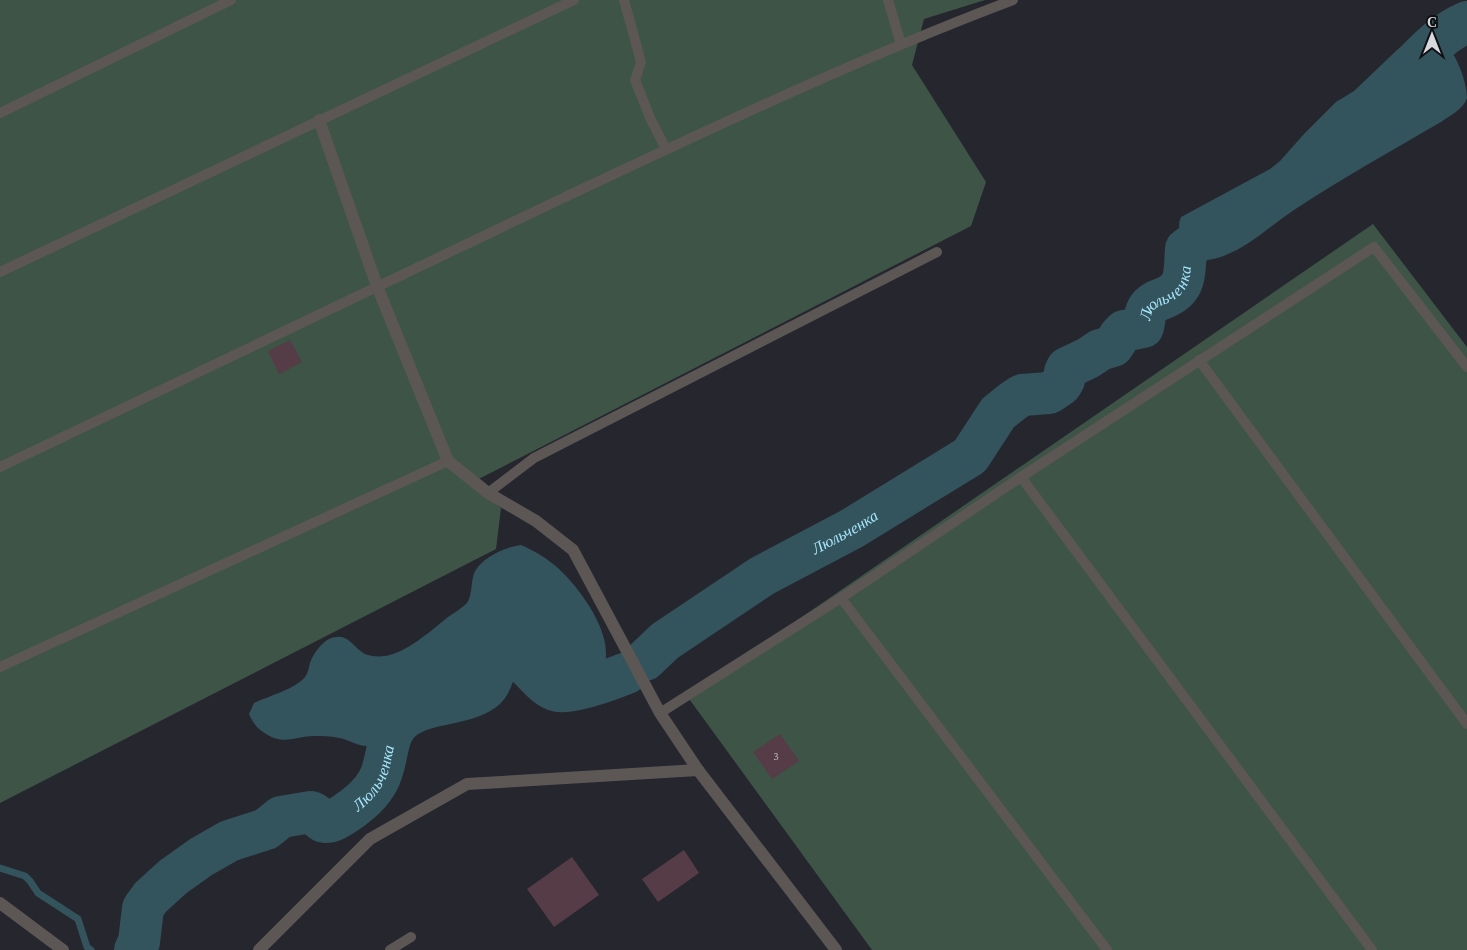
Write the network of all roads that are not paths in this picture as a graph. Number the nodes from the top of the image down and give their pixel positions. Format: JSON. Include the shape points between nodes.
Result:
{"nodes":[{"id":1,"x":231,"y":0,"type":"edge"},
{"id":2,"x":574,"y":0,"type":"edge"},
{"id":3,"x":624,"y":0,"type":"edge"},
{"id":4,"x":888,"y":0,"type":"edge"},
{"id":5,"x":1013,"y":0,"type":"edge"},
{"id":6,"x":901,"y":44,"type":"junction"},
{"id":7,"x":0,"y":113,"type":"edge"},
{"id":8,"x":319,"y":120,"type":"junction"},
{"id":9,"x":666,"y":149,"type":"junction"},
{"id":10,"x":937,"y":252,"type":"dead end"},
{"id":11,"x":0,"y":272,"type":"edge"},
{"id":12,"x":377,"y":286,"type":"junction"},
{"id":13,"x":1200,"y":360,"type":"junction"},
{"id":14,"x":1467,"y":367,"type":"edge"},
{"id":15,"x":448,"y":462,"type":"junction"},
{"id":16,"x":0,"y":467,"type":"edge"},
{"id":17,"x":1021,"y":477,"type":"junction"},
{"id":18,"x":488,"y":493,"type":"junction"},
{"id":19,"x":841,"y":598,"type":"junction"},
{"id":20,"x":0,"y":667,"type":"edge"},
{"id":21,"x":660,"y":713,"type":"junction"},
{"id":22,"x":1467,"y":724,"type":"edge"},
{"id":23,"x":698,"y":770,"type":"junction"},
{"id":24,"x":0,"y":903,"type":"edge"},
{"id":25,"x":411,"y":937,"type":"dead end"},
{"id":26,"x":63,"y":950,"type":"edge"},
{"id":27,"x":259,"y":950,"type":"edge"},
{"id":28,"x":390,"y":950,"type":"edge"},
{"id":29,"x":836,"y":950,"type":"edge"},
{"id":30,"x":1107,"y":950,"type":"edge"},
{"id":31,"x":1372,"y":950,"type":"edge"}],
"edges":[{"from":1,"to":7,"type":"lane"},
{"from":2,"to":8,"type":"lane"},
{"from":3,"to":9,"type":"lane","via":[[642,62],[635,80]]},
{"from":4,"to":6,"type":"lane"},
{"from":5,"to":6,"type":"lane"},
{"from":6,"to":9,"type":"lane"},
{"from":8,"to":11,"type":"lane"},
{"from":8,"to":12,"type":"street"},
{"from":9,"to":12,"type":"lane"},
{"from":10,"to":18,"type":"lane","via":[[534,458]]},
{"from":12,"to":15,"type":"street"},
{"from":12,"to":16,"type":"lane"},
{"from":13,"to":14,"type":"lane","via":[[1374,247]]},
{"from":13,"to":17,"type":"lane"},
{"from":13,"to":22,"type":"lane"},
{"from":15,"to":18,"type":"street"},
{"from":15,"to":20,"type":"lane"},
{"from":17,"to":19,"type":"lane"},
{"from":17,"to":31,"type":"lane"},
{"from":18,"to":21,"type":"street","via":[[536,521],[573,550]]},
{"from":19,"to":21,"type":"lane"},
{"from":19,"to":30,"type":"lane"},
{"from":21,"to":23,"type":"street"},
{"from":23,"to":27,"type":"street","via":[[467,784],[370,839]]},
{"from":23,"to":29,"type":"street"},
{"from":24,"to":26,"type":"street"},
{"from":25,"to":28,"type":"lane"}]}
